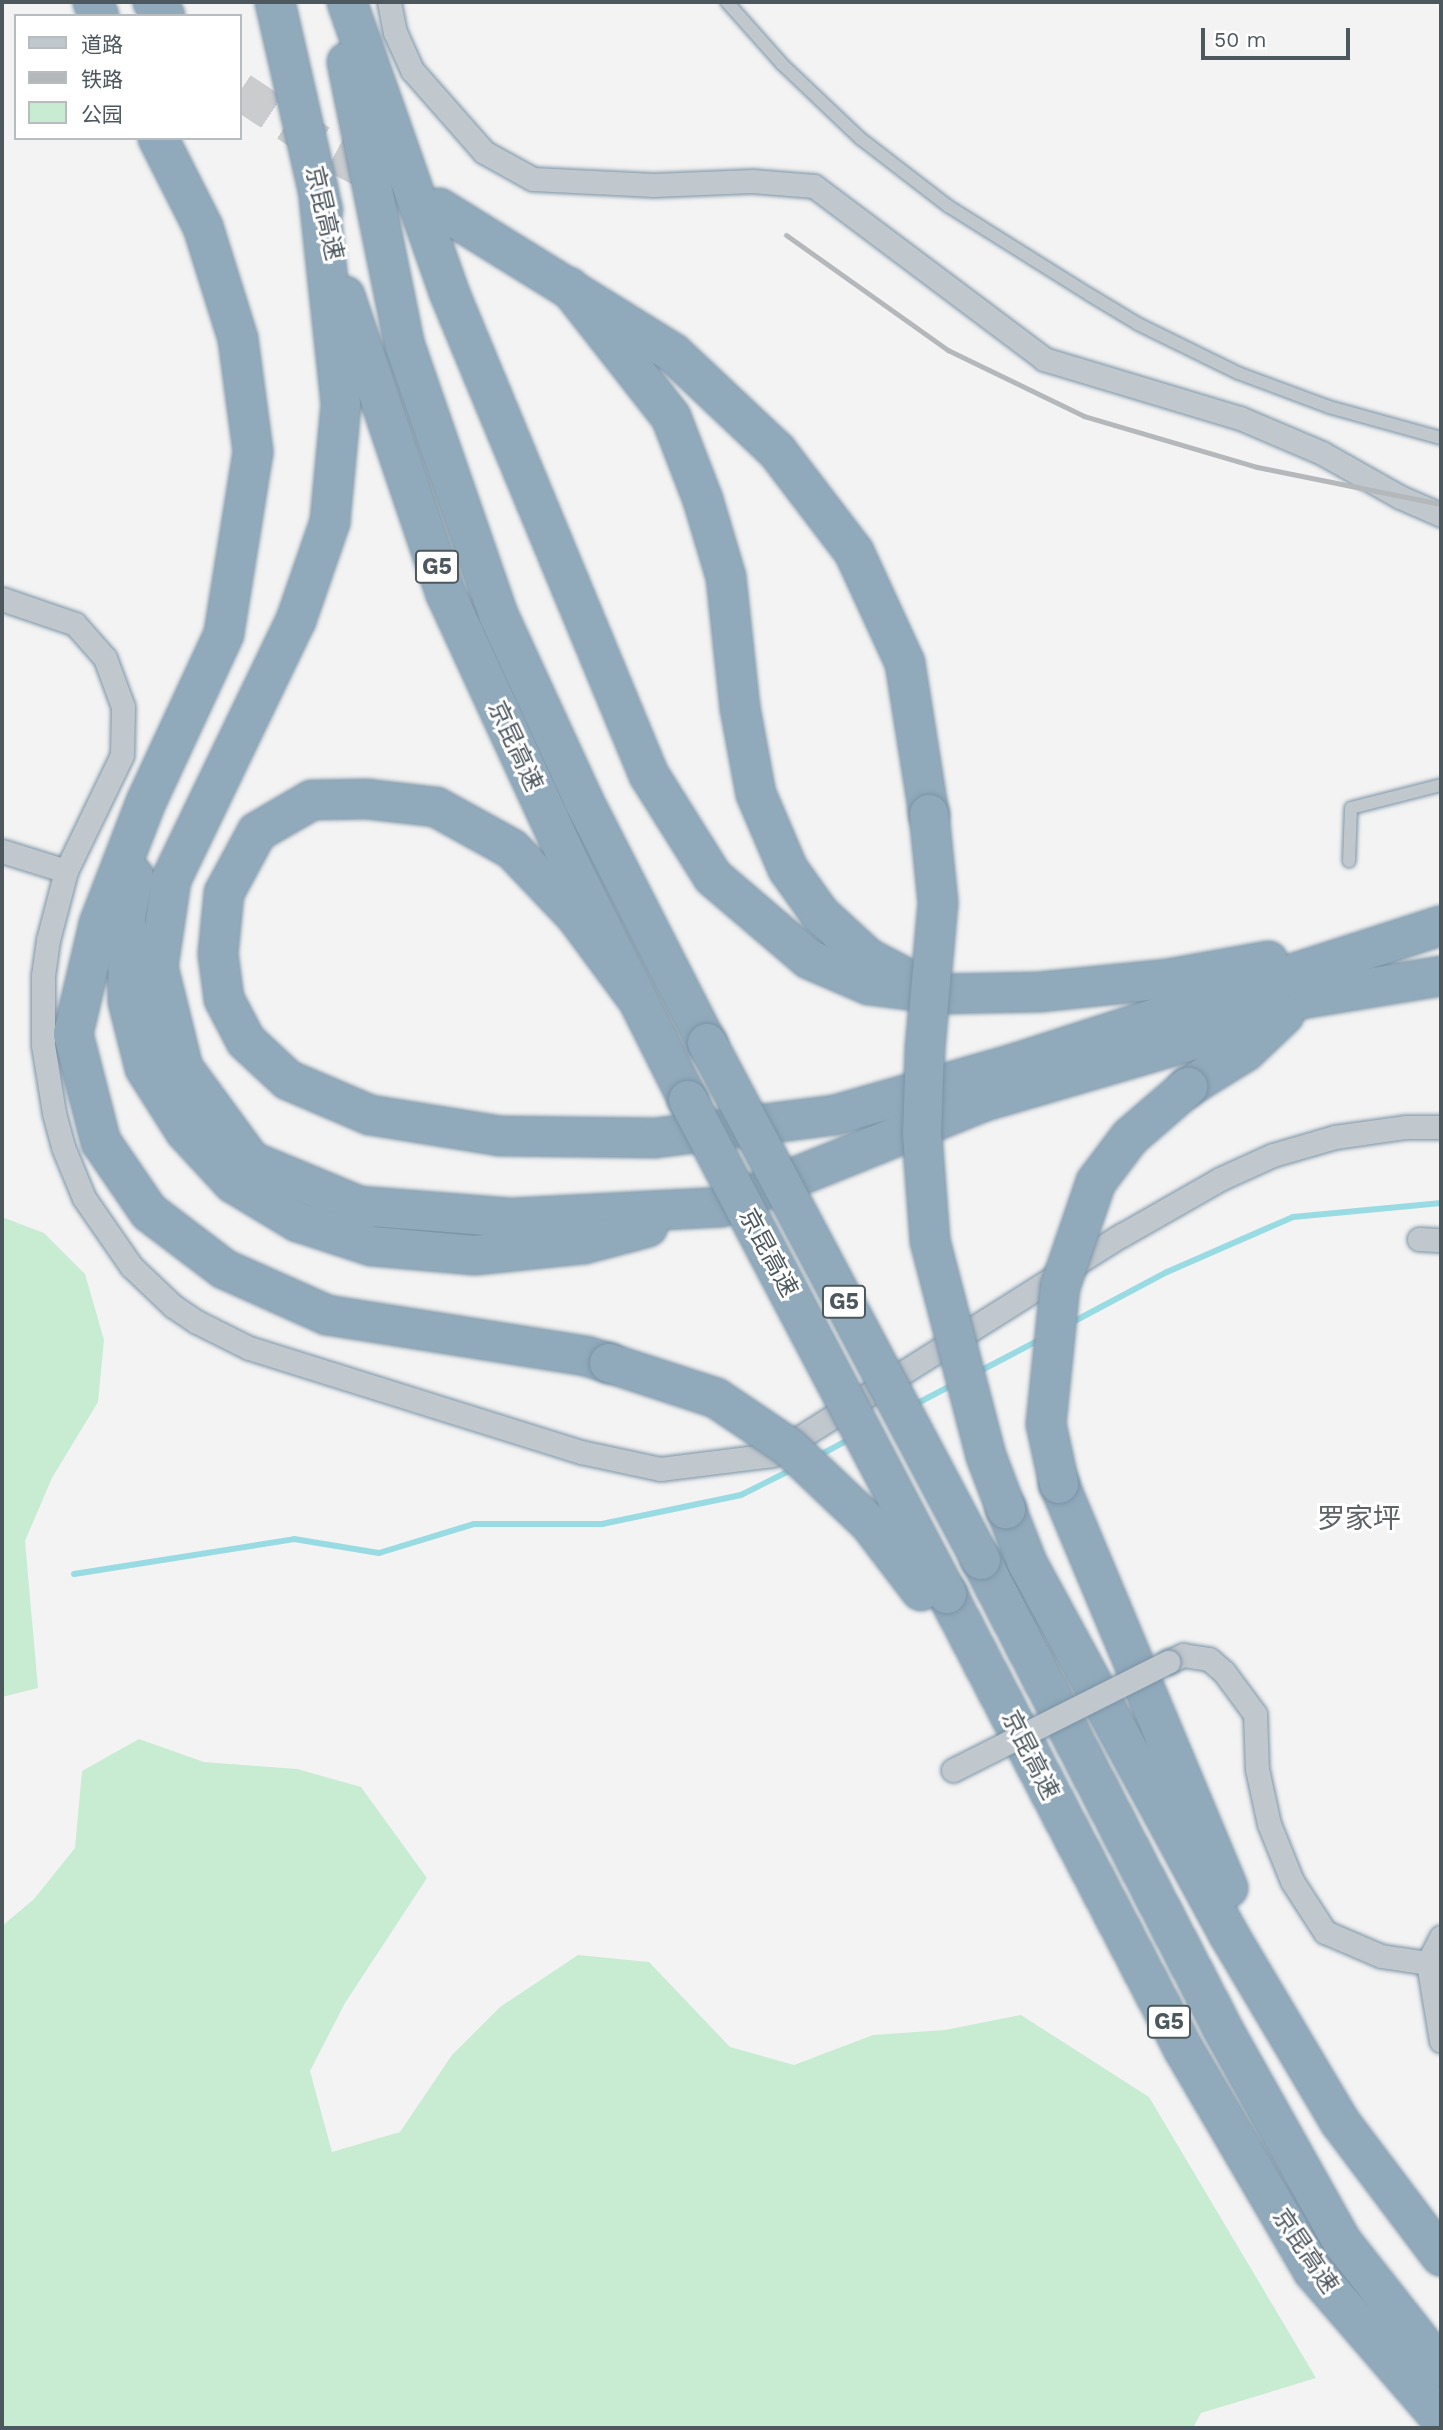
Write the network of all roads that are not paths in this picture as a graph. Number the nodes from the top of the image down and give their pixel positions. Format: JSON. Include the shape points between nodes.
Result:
{"nodes":[{"id":1,"x":275,"y":2,"type":"edge"},
{"id":2,"x":334,"y":2,"type":"edge"},
{"id":3,"x":347,"y":2,"type":"edge"},
{"id":4,"x":389,"y":2,"type":"edge"},
{"id":5,"x":727,"y":2,"type":"edge"},
{"id":6,"x":159,"y":140,"type":"edge"},
{"id":7,"x":318,"y":188,"type":"junction"},
{"id":8,"x":439,"y":208,"type":"dead end"},
{"id":9,"x":569,"y":287,"type":"junction"},
{"id":10,"x":1441,"y":438,"type":"edge"},
{"id":11,"x":1441,"y":515,"type":"edge"},
{"id":12,"x":2,"y":599,"type":"edge"},
{"id":13,"x":1441,"y":785,"type":"edge"},
{"id":14,"x":146,"y":802,"type":"junction"},
{"id":15,"x":2,"y":851,"type":"edge"},
{"id":16,"x":1349,"y":861,"type":"dead end"},
{"id":17,"x":66,"y":871,"type":"junction"},
{"id":18,"x":1424,"y":932,"type":"edge"},
{"id":19,"x":1441,"y":976,"type":"edge"},
{"id":20,"x":939,"y":995,"type":"junction"},
{"id":21,"x":635,"y":996,"type":"junction"},
{"id":22,"x":1301,"y":999,"type":"junction"},
{"id":23,"x":1441,"y":1127,"type":"edge"},
{"id":24,"x":721,"y":1207,"type":"junction"},
{"id":25,"x":934,"y":1592,"type":"junction"},
{"id":26,"x":953,"y":1770,"type":"dead end"},
{"id":27,"x":1441,"y":1937,"type":"edge"},
{"id":28,"x":1428,"y":1963,"type":"junction"},
{"id":29,"x":1292,"y":2041,"type":"junction"},
{"id":30,"x":1441,"y":2041,"type":"edge"},
{"id":31,"x":1441,"y":2256,"type":"edge"},
{"id":32,"x":1441,"y":2368,"type":"edge"},
{"id":33,"x":1441,"y":2419,"type":"edge"}],
"edges":[{"from":1,"to":7,"type":"highway","name":"京昆高速","number":"G5"},
{"from":2,"to":32,"type":"highway","name":"京昆高速","number":"G5","bridge":true,"via":[[405,346],[499,617],[583,800],[1224,2031],[1342,2242]]},
{"from":3,"to":20,"type":"highway","via":[[449,292],[649,775],[713,877],[809,959],[869,985]]},
{"from":4,"to":11,"type":"street","via":[[395,32],[412,70],[484,152],[533,179],[814,186],[1045,359],[1240,418],[1322,453]]},
{"from":5,"to":10,"type":"lane","via":[[782,64],[861,139],[948,206],[1090,295],[1187,349],[1261,382],[1340,411]]},
{"from":6,"to":14,"type":"highway","via":[[203,227],[238,339],[253,452],[225,634]]},
{"from":7,"to":21,"type":"highway","name":"京昆高速","number":"G5","via":[[338,276],[446,594]]},
{"from":7,"to":24,"type":"highway","via":[[341,405],[330,522],[296,620],[171,880],[158,967],[183,1068],[251,1161],[359,1206],[513,1218]]},
{"from":8,"to":9,"type":"highway"},
{"from":9,"to":20,"type":"highway","via":[[671,417],[703,500],[726,578],[740,708],[756,794],[789,869],[820,914],[869,958]]},
{"from":9,"to":29,"type":"highway","bridge":true,"via":[[673,353],[777,451],[854,552],[905,663],[938,903],[922,1134],[930,1241],[978,1429],[1027,1563],[1229,1935]]},
{"from":12,"to":17,"type":"street","via":[[75,624],[105,658],[123,707],[122,755]]},
{"from":13,"to":16,"type":"lane","via":[[1351,808]]},
{"from":14,"to":24,"type":"highway","via":[[126,917],[128,1001],[145,1068],[185,1132],[233,1183],[298,1222],[372,1246],[475,1255],[584,1244]]},
{"from":14,"to":25,"type":"highway","bridge":true,"via":[[99,923],[73,1034],[101,1142],[149,1212],[224,1269],[327,1315],[586,1356],[716,1398],[790,1448]]},
{"from":15,"to":17,"type":"street"},
{"from":17,"to":23,"type":"street","via":[[43,975],[43,1045],[54,1114],[84,1198],[113,1245],[151,1287],[197,1322],[249,1348],[582,1452],[660,1469],[772,1455],[1122,1235],[1246,1166],[1335,1136]]},
{"from":18,"to":20,"type":"highway","via":[[1168,979],[1039,992]]},
{"from":18,"to":21,"type":"highway","via":[[1016,1063],[835,1115],[655,1138],[500,1136],[370,1115],[288,1080],[246,1041],[224,999],[218,954],[224,892],[257,832],[312,800],[367,799],[436,807],[512,849],[575,915]]},
{"from":19,"to":22,"type":"highway"},
{"from":21,"to":25,"type":"highway","name":"京昆高速","number":"G5","bridge":true},
{"from":22,"to":24,"type":"highway","via":[[1221,1032],[982,1102]]},
{"from":22,"to":29,"type":"highway","bridge":true,"via":[[1245,1052],[1188,1087],[1130,1138],[1096,1182],[1060,1287],[1046,1424],[1059,1483]]},
{"from":25,"to":33,"type":"highway","name":"京昆高速","number":"G5","via":[[993,1682],[1184,2050],[1313,2272]]},
{"from":26,"to":28,"type":"street","bridge":true,"via":[[1183,1655],[1209,1659],[1255,1714],[1257,1769],[1269,1824],[1292,1881],[1325,1932],[1381,1956]]},
{"from":27,"to":28,"type":"street"},
{"from":28,"to":30,"type":"street"},
{"from":29,"to":31,"type":"highway","via":[[1340,2122]]}]}
